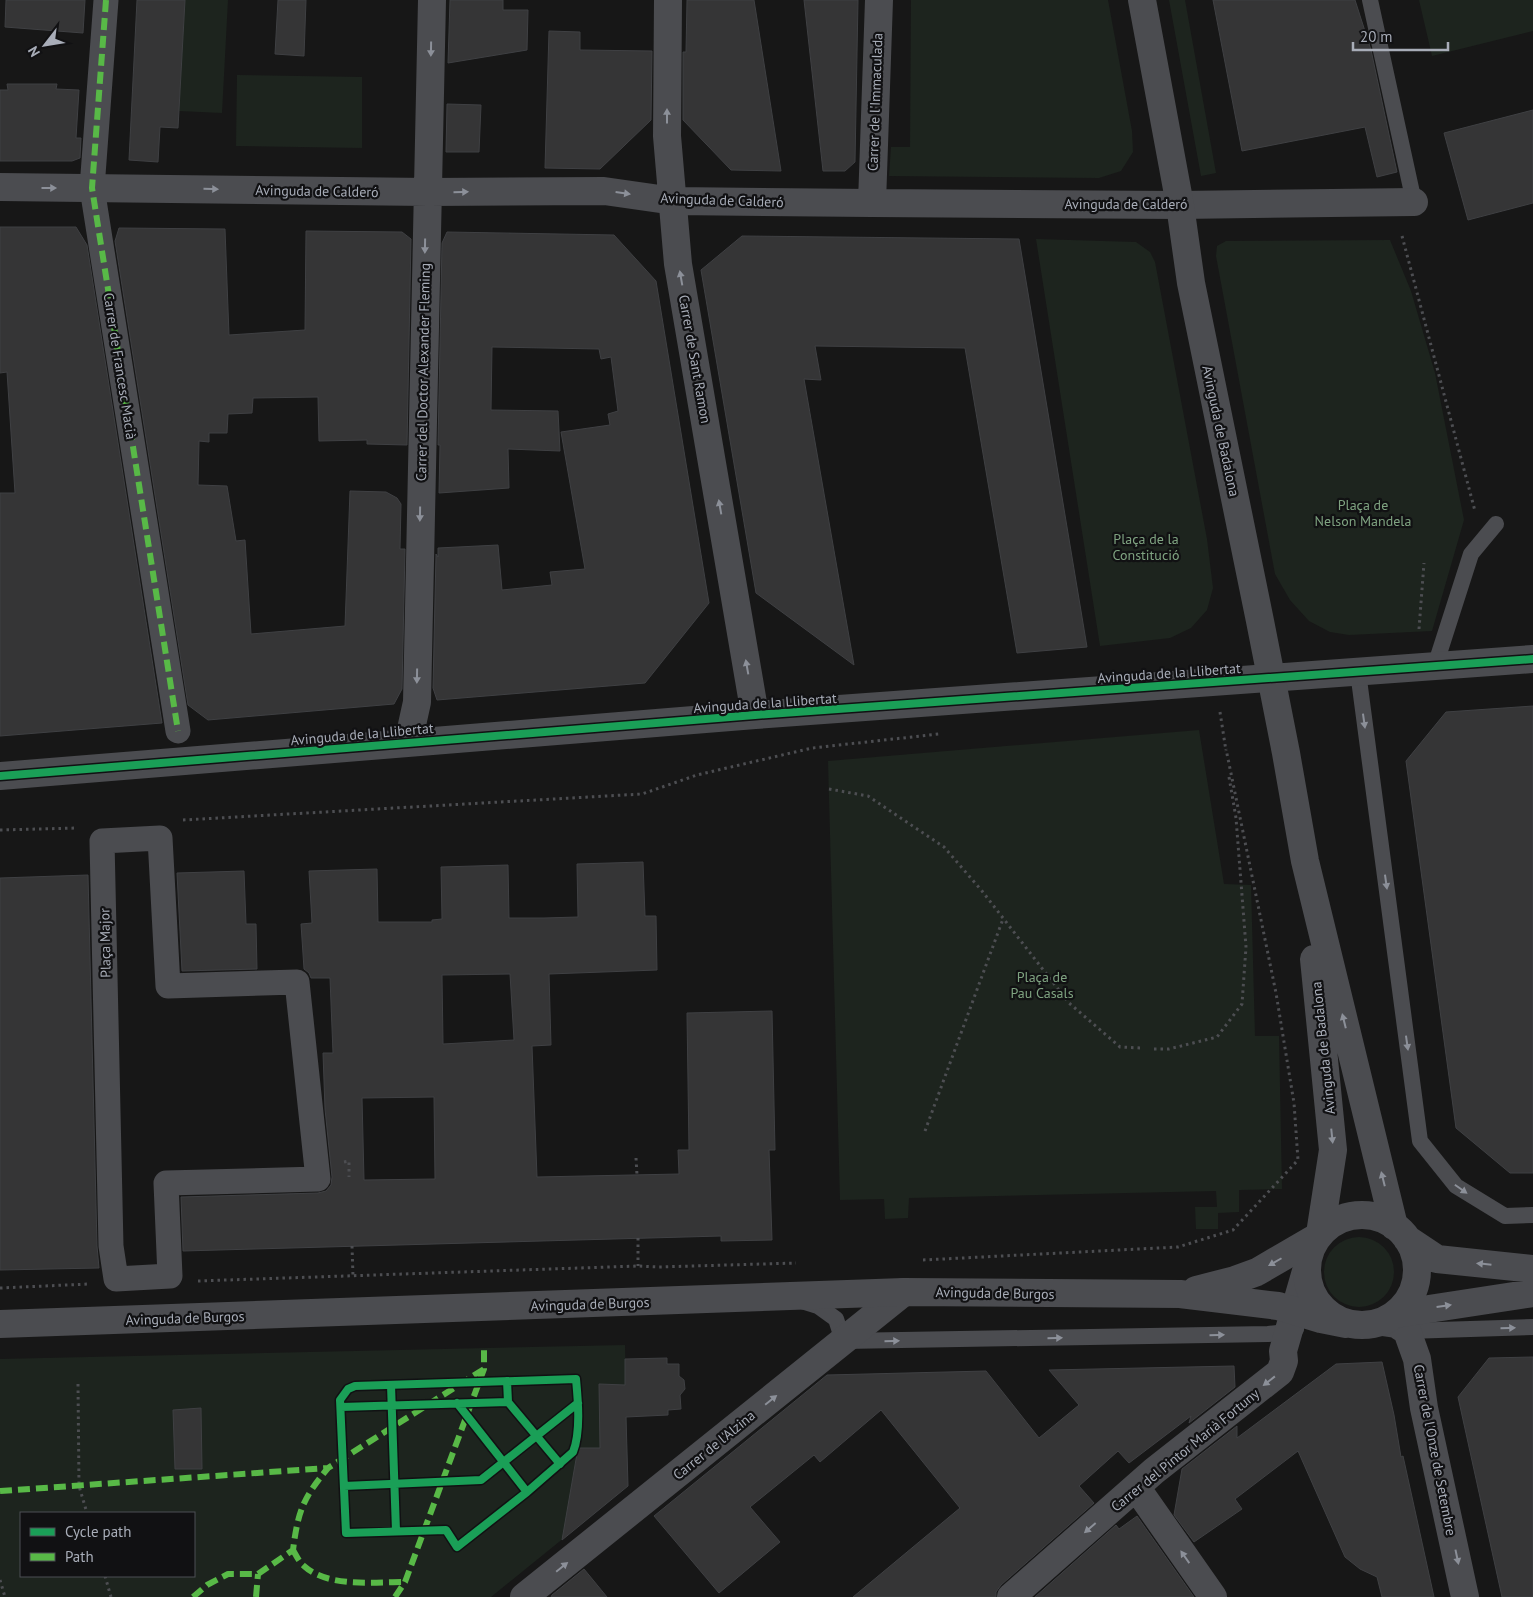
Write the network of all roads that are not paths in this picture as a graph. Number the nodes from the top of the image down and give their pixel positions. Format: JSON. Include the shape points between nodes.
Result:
{"nodes":[{"id":1,"x":106,"y":0,"type":"edge"},
{"id":2,"x":432,"y":0,"type":"edge"},
{"id":3,"x":668,"y":0,"type":"edge"},
{"id":4,"x":878,"y":0,"type":"edge"},
{"id":5,"x":1142,"y":0,"type":"edge"},
{"id":6,"x":1370,"y":0,"type":"edge"},
{"id":7,"x":0,"y":187,"type":"edge"},
{"id":8,"x":92,"y":188,"type":"junction"},
{"id":9,"x":428,"y":192,"type":"junction"},
{"id":10,"x":674,"y":201,"type":"junction"},
{"id":11,"x":1414,"y":202,"type":"joint"},
{"id":12,"x":872,"y":203,"type":"junction"},
{"id":13,"x":1180,"y":205,"type":"junction"},
{"id":14,"x":1496,"y":524,"type":"dead end"},
{"id":15,"x":1533,"y":659,"type":"edge"},
{"id":16,"x":1435,"y":666,"type":"junction"},
{"id":17,"x":1358,"y":672,"type":"junction"},
{"id":18,"x":1271,"y":678,"type":"junction"},
{"id":19,"x":755,"y":715,"type":"junction"},
{"id":20,"x":178,"y":730,"type":"dead end"},
{"id":21,"x":408,"y":743,"type":"junction"},
{"id":22,"x":0,"y":776,"type":"edge"},
{"id":23,"x":1305,"y":861,"type":"junction"},
{"id":24,"x":318,"y":1179,"type":"joint"},
{"id":25,"x":1533,"y":1215,"type":"edge"},
{"id":26,"x":1401,"y":1232,"type":"junction"},
{"id":27,"x":1319,"y":1236,"type":"junction"},
{"id":28,"x":1533,"y":1269,"type":"edge"},
{"id":29,"x":1306,"y":1271,"type":"junction"},
{"id":30,"x":904,"y":1292,"type":"junction"},
{"id":31,"x":1533,"y":1293,"type":"edge"},
{"id":32,"x":1180,"y":1294,"type":"junction"},
{"id":33,"x":791,"y":1297,"type":"junction"},
{"id":34,"x":1291,"y":1321,"type":"junction"},
{"id":35,"x":1334,"y":1321,"type":"junction"},
{"id":36,"x":1395,"y":1322,"type":"junction"},
{"id":37,"x":0,"y":1324,"type":"edge"},
{"id":38,"x":1533,"y":1327,"type":"edge"},
{"id":39,"x":844,"y":1342,"type":"junction"},
{"id":40,"x":1136,"y":1487,"type":"junction"},
{"id":41,"x":524,"y":1597,"type":"edge"},
{"id":42,"x":1011,"y":1597,"type":"edge"},
{"id":43,"x":1213,"y":1597,"type":"edge"},
{"id":44,"x":1465,"y":1597,"type":"edge"}],
"edges":[{"from":1,"to":8,"type":"street","name":"Carrer de Francesc Macià"},
{"from":2,"to":9,"type":"street","name":"Carrer del Doctor Alexander Fleming","one_way":true},
{"from":10,"to":3,"type":"street","name":"Carrer de Sant Ramon","one_way":true,"via":[[667,136]]},
{"from":4,"to":12,"type":"street","name":"Carrer de l'Immaculada"},
{"from":5,"to":13,"type":"street","name":"Avinguda de Badalona"},
{"from":6,"to":11,"type":"lane"},
{"from":7,"to":8,"type":"street","name":"Avinguda de Calderó","one_way":true},
{"from":8,"to":9,"type":"street","name":"Avinguda de Calderó","one_way":true},
{"from":8,"to":20,"type":"street","name":"Carrer de Francesc Macià"},
{"from":9,"to":10,"type":"street","name":"Avinguda de Calderó","one_way":true,"via":[[604,190]]},
{"from":9,"to":21,"type":"street","name":"Carrer del Doctor Alexander Fleming","one_way":true,"via":[[417,702]]},
{"from":10,"to":12,"type":"street","name":"Avinguda de Calderó"},
{"from":19,"to":10,"type":"street","name":"Carrer de Sant Ramon","one_way":true,"via":[[678,264]]},
{"from":11,"to":13,"type":"street","name":"Avinguda de Calderó"},
{"from":12,"to":13,"type":"street","name":"Avinguda de Calderó"},
{"from":13,"to":18,"type":"street","name":"Avinguda de Badalona","via":[[1191,283]]},
{"from":14,"to":16,"type":"lane","via":[[1471,554]]},
{"from":15,"to":16,"type":"street","name":"Avinguda de la Llibertat"},
{"from":16,"to":17,"type":"street","name":"Avinguda de la Llibertat"},
{"from":17,"to":18,"type":"street","name":"Avinguda de la Llibertat"},
{"from":17,"to":25,"type":"lane","one_way":true,"via":[[1420,1141],[1456,1186],[1505,1216]]},
{"from":18,"to":19,"type":"street","name":"Avinguda de la Llibertat"},
{"from":18,"to":23,"type":"street","name":"Avinguda de Badalona"},
{"from":19,"to":21,"type":"street","name":"Avinguda de la Llibertat"},
{"from":21,"to":22,"type":"street","name":"Avinguda de la Llibertat"},
{"from":26,"to":23,"type":"street","name":"Avinguda de Badalona","one_way":true},
{"from":23,"to":27,"type":"street","name":"Avinguda de Badalona","one_way":true,"via":[[1334,1150]]},
{"from":24,"to":24,"type":"street","name":"Plaça Major","via":[[166,1182],[170,1276],[116,1279],[111,1246],[102,841],[160,838],[168,986],[297,982]]},
{"from":26,"to":27,"type":"street","via":[[1379,1217],[1352,1215],[1331,1224]]},
{"from":28,"to":26,"type":"street","one_way":true,"via":[[1437,1259]]},
{"from":26,"to":36,"type":"street","via":[[1414,1254],[1417,1270],[1414,1286]]},
{"from":27,"to":29,"type":"street"},
{"from":27,"to":32,"type":"street","name":"Avinguda de Burgos","one_way":true,"via":[[1257,1272]]},
{"from":29,"to":34,"type":"street","name":"Carrer del Pintor Marià Fortuny"},
{"from":29,"to":35,"type":"street","via":[[1309,1289],[1317,1304]]},
{"from":30,"to":32,"type":"street","name":"Avinguda de Burgos"},
{"from":30,"to":33,"type":"street","name":"Avinguda de Burgos"},
{"from":30,"to":39,"type":"street","name":"Carrer de l'Alzina"},
{"from":36,"to":31,"type":"street","one_way":true},
{"from":32,"to":34,"type":"street","name":"Avinguda de Burgos","via":[[1278,1306]]},
{"from":33,"to":37,"type":"street","name":"Avinguda de Burgos"},
{"from":33,"to":39,"type":"lane","via":[[818,1306],[836,1319]]},
{"from":34,"to":35,"type":"street","name":"Avinguda de Burgos"},
{"from":39,"to":34,"type":"lane","one_way":true,"via":[[1268,1334]]},
{"from":34,"to":40,"type":"street","name":"Carrer del Pintor Marià Fortuny","one_way":true,"via":[[1280,1372]]},
{"from":35,"to":36,"type":"street","via":[[1358,1326]]},
{"from":36,"to":38,"type":"lane","one_way":true},
{"from":36,"to":44,"type":"street","name":"Carrer de l'Onze de Setembre","one_way":true,"via":[[1417,1359],[1424,1408]]},
{"from":41,"to":39,"type":"street","name":"Carrer de l'Alzina","one_way":true},
{"from":40,"to":42,"type":"street","name":"Carrer del Pintor Marià Fortuny","one_way":true},
{"from":43,"to":40,"type":"street","one_way":true}]}
